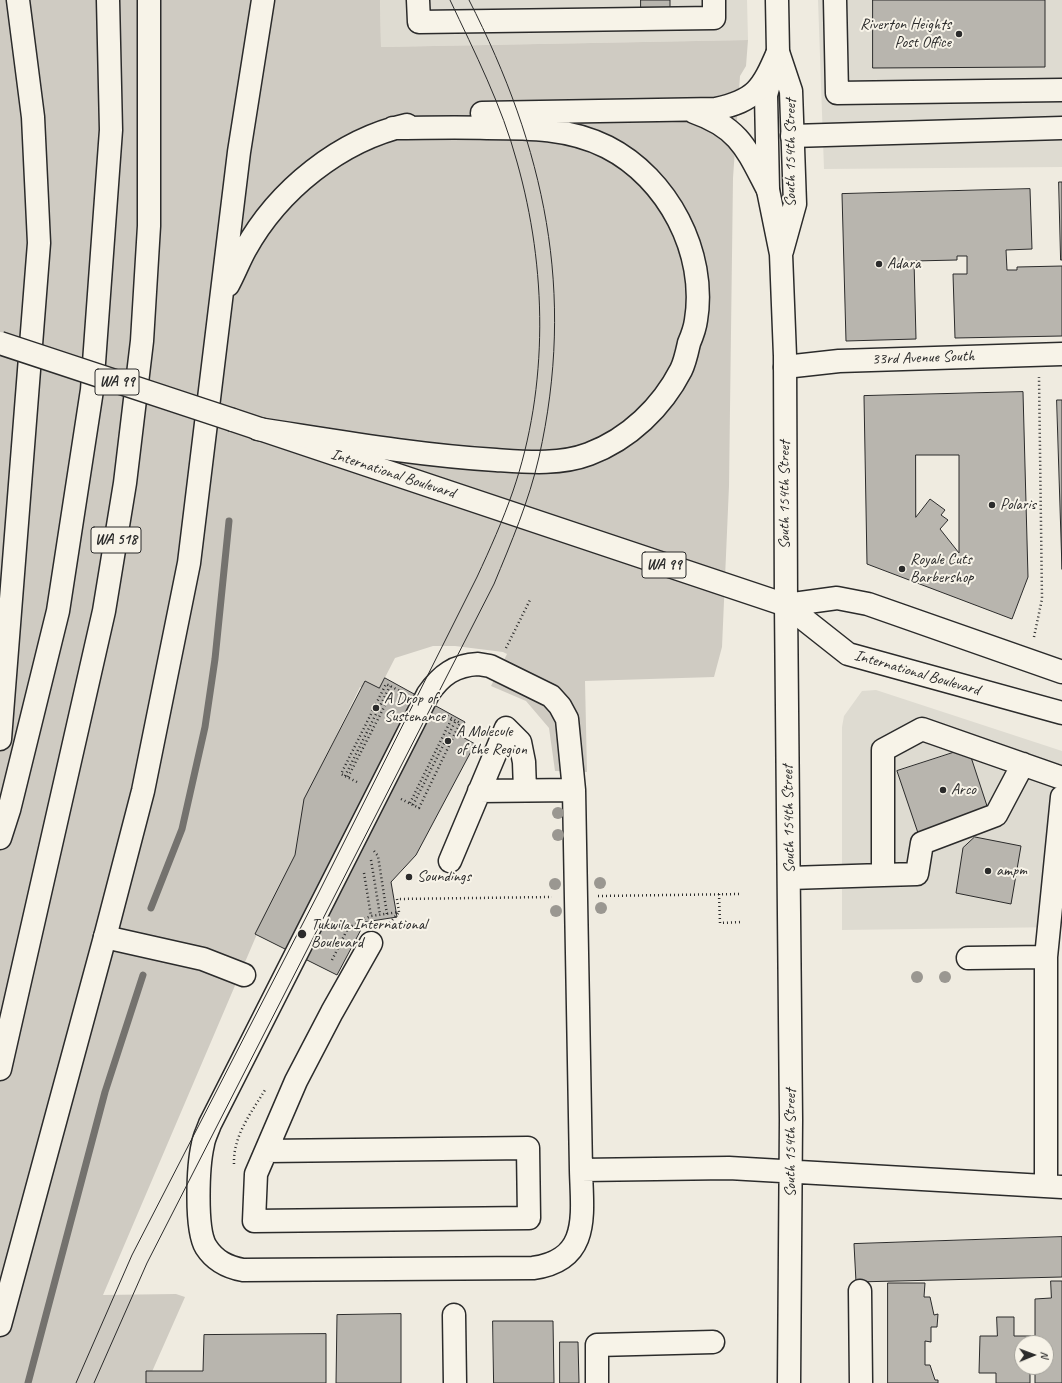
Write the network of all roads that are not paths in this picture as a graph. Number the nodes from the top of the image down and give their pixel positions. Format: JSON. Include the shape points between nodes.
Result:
{"nodes":[{"id":1,"x":18,"y":0,"type":"edge"},
{"id":2,"x":108,"y":0,"type":"edge"},
{"id":3,"x":149,"y":0,"type":"edge"},
{"id":4,"x":263,"y":0,"type":"edge"},
{"id":5,"x":418,"y":0,"type":"edge"},
{"id":6,"x":777,"y":0,"type":"edge"},
{"id":7,"x":835,"y":0,"type":"edge"},
{"id":8,"x":714,"y":9,"type":"edge"},
{"id":9,"x":778,"y":52,"type":"junction"},
{"id":10,"x":1062,"y":90,"type":"edge"},
{"id":11,"x":689,"y":110,"type":"junction"},
{"id":12,"x":393,"y":128,"type":"junction"},
{"id":13,"x":1062,"y":128,"type":"edge"},
{"id":14,"x":792,"y":136,"type":"junction"},
{"id":15,"x":768,"y":190,"type":"junction"},
{"id":16,"x":781,"y":254,"type":"junction"},
{"id":17,"x":220,"y":303,"type":"junction"},
{"id":18,"x":0,"y":343,"type":"edge"},
{"id":19,"x":1062,"y":354,"type":"edge"},
{"id":20,"x":785,"y":367,"type":"junction"},
{"id":21,"x":258,"y":429,"type":"junction"},
{"id":22,"x":786,"y":605,"type":"junction"},
{"id":23,"x":1062,"y":672,"type":"edge"},
{"id":24,"x":1062,"y":713,"type":"edge"},
{"id":25,"x":0,"y":739,"type":"edge"},
{"id":26,"x":1022,"y":764,"type":"junction"},
{"id":27,"x":1062,"y":778,"type":"edge"},
{"id":28,"x":525,"y":790,"type":"junction"},
{"id":29,"x":574,"y":790,"type":"junction"},
{"id":30,"x":479,"y":791,"type":"junction"},
{"id":31,"x":1062,"y":797,"type":"edge"},
{"id":32,"x":0,"y":838,"type":"edge"},
{"id":33,"x":450,"y":861,"type":"dead end"},
{"id":34,"x":883,"y":875,"type":"junction"},
{"id":35,"x":790,"y":878,"type":"junction"},
{"id":36,"x":105,"y":937,"type":"junction"},
{"id":37,"x":372,"y":943,"type":"dead end"},
{"id":38,"x":1046,"y":956,"type":"junction"},
{"id":39,"x":968,"y":958,"type":"dead end"},
{"id":40,"x":244,"y":975,"type":"dead end"},
{"id":41,"x":0,"y":1069,"type":"edge"},
{"id":42,"x":1054,"y":1143,"type":"edge"},
{"id":43,"x":266,"y":1151,"type":"junction"},
{"id":44,"x":581,"y":1170,"type":"junction"},
{"id":45,"x":791,"y":1170,"type":"junction"},
{"id":46,"x":1054,"y":1186,"type":"edge"},
{"id":47,"x":860,"y":1291,"type":"dead end"},
{"id":48,"x":454,"y":1315,"type":"dead end"},
{"id":49,"x":0,"y":1325,"type":"edge"},
{"id":50,"x":713,"y":1342,"type":"dead end"},
{"id":51,"x":455,"y":1383,"type":"edge"},
{"id":52,"x":597,"y":1383,"type":"edge"},
{"id":53,"x":789,"y":1383,"type":"edge"},
{"id":54,"x":861,"y":1383,"type":"edge"}],
"edges":[{"from":1,"to":25,"type":"main road","via":[[33,117],[39,243]]},
{"from":2,"to":32,"type":"main road","number":"WA 518","via":[[111,130],[92,390],[58,611],[10,810]]},
{"from":3,"to":41,"type":"main road","number":"WA 518","via":[[149,226],[142,341],[125,483],[104,611]]},
{"from":4,"to":17,"type":"main road","via":[[239,152]]},
{"from":5,"to":8,"type":"main road","via":[[419,22]]},
{"from":6,"to":9,"type":"main road","name":"South 154th Street"},
{"from":7,"to":10,"type":"main road","via":[[837,93]]},
{"from":9,"to":11,"type":"main road","via":[[766,80],[753,95],[736,105]]},
{"from":9,"to":14,"type":"main road","name":"South 154th Street","via":[[791,92]]},
{"from":9,"to":15,"type":"main road","name":"South 154th Street","via":[[766,96]]},
{"from":11,"to":12,"type":"main road","via":[[483,113],[442,117]]},
{"from":11,"to":15,"type":"main road","via":[[713,118],[740,139]]},
{"from":12,"to":17,"type":"main road","via":[[361,141],[331,158],[300,182],[269,214],[246,249]]},
{"from":12,"to":21,"type":"main road","via":[[533,128],[560,132],[586,138],[609,148],[641,170],[669,202],[689,243],[697,279],[696,320],[682,369],[655,410],[622,437],[589,454],[546,462],[446,457]]},
{"from":13,"to":14,"type":"main road"},
{"from":14,"to":16,"type":"main road","name":"South 154th Street","via":[[795,204]]},
{"from":15,"to":16,"type":"main road","name":"South 154th Street"},
{"from":16,"to":20,"type":"main road","name":"South 154th Street"},
{"from":17,"to":36,"type":"main road","via":[[189,563],[143,791]]},
{"from":18,"to":21,"type":"main road","name":"International Boulevard","number":"WA 99","bridge":true},
{"from":19,"to":20,"type":"main road","name":"33rd Avenue South","via":[[839,361]]},
{"from":20,"to":22,"type":"main road","name":"South 154th Street"},
{"from":21,"to":22,"type":"main road","name":"International Boulevard","number":"WA 99"},
{"from":22,"to":23,"type":"main road","name":"International Boulevard","via":[[837,598],[868,604]]},
{"from":22,"to":24,"type":"main road","name":"International Boulevard","via":[[848,654]]},
{"from":22,"to":35,"type":"main road","name":"South 154th Street"},
{"from":26,"to":27,"type":"main road"},
{"from":26,"to":34,"type":"main road","via":[[996,815],[922,843],[917,874]]},
{"from":26,"to":34,"type":"main road","via":[[922,729],[884,750]]},
{"from":28,"to":29,"type":"main road"},
{"from":28,"to":30,"type":"main road"},
{"from":28,"to":30,"type":"main road","via":[[520,742],[506,728]]},
{"from":29,"to":44,"type":"main road"},
{"from":29,"to":44,"type":"main road","via":[[567,718],[551,696],[490,666],[478,664],[454,669],[435,684],[210,1124],[203,1142],[200,1162],[201,1235],[212,1255],[221,1263],[243,1270],[533,1268],[554,1263],[568,1253],[578,1240],[582,1221]]},
{"from":30,"to":33,"type":"main road"},
{"from":31,"to":38,"type":"main road"},
{"from":34,"to":35,"type":"main road"},
{"from":35,"to":45,"type":"main road","name":"South 154th Street"},
{"from":36,"to":40,"type":"main road","via":[[203,959]]},
{"from":36,"to":49,"type":"main road"},
{"from":37,"to":43,"type":"main road","via":[[296,1081]]},
{"from":38,"to":39,"type":"main road"},
{"from":38,"to":42,"type":"main road"},
{"from":42,"to":46,"type":"main road"},
{"from":43,"to":43,"type":"main road","via":[[528,1148],[529,1218],[254,1221],[256,1174]]},
{"from":44,"to":45,"type":"main road"},
{"from":45,"to":46,"type":"main road"},
{"from":45,"to":53,"type":"main road","name":"South 154th Street"},
{"from":47,"to":54,"type":"main road"},
{"from":48,"to":51,"type":"main road"},
{"from":50,"to":52,"type":"main road","via":[[597,1345]]}]}
